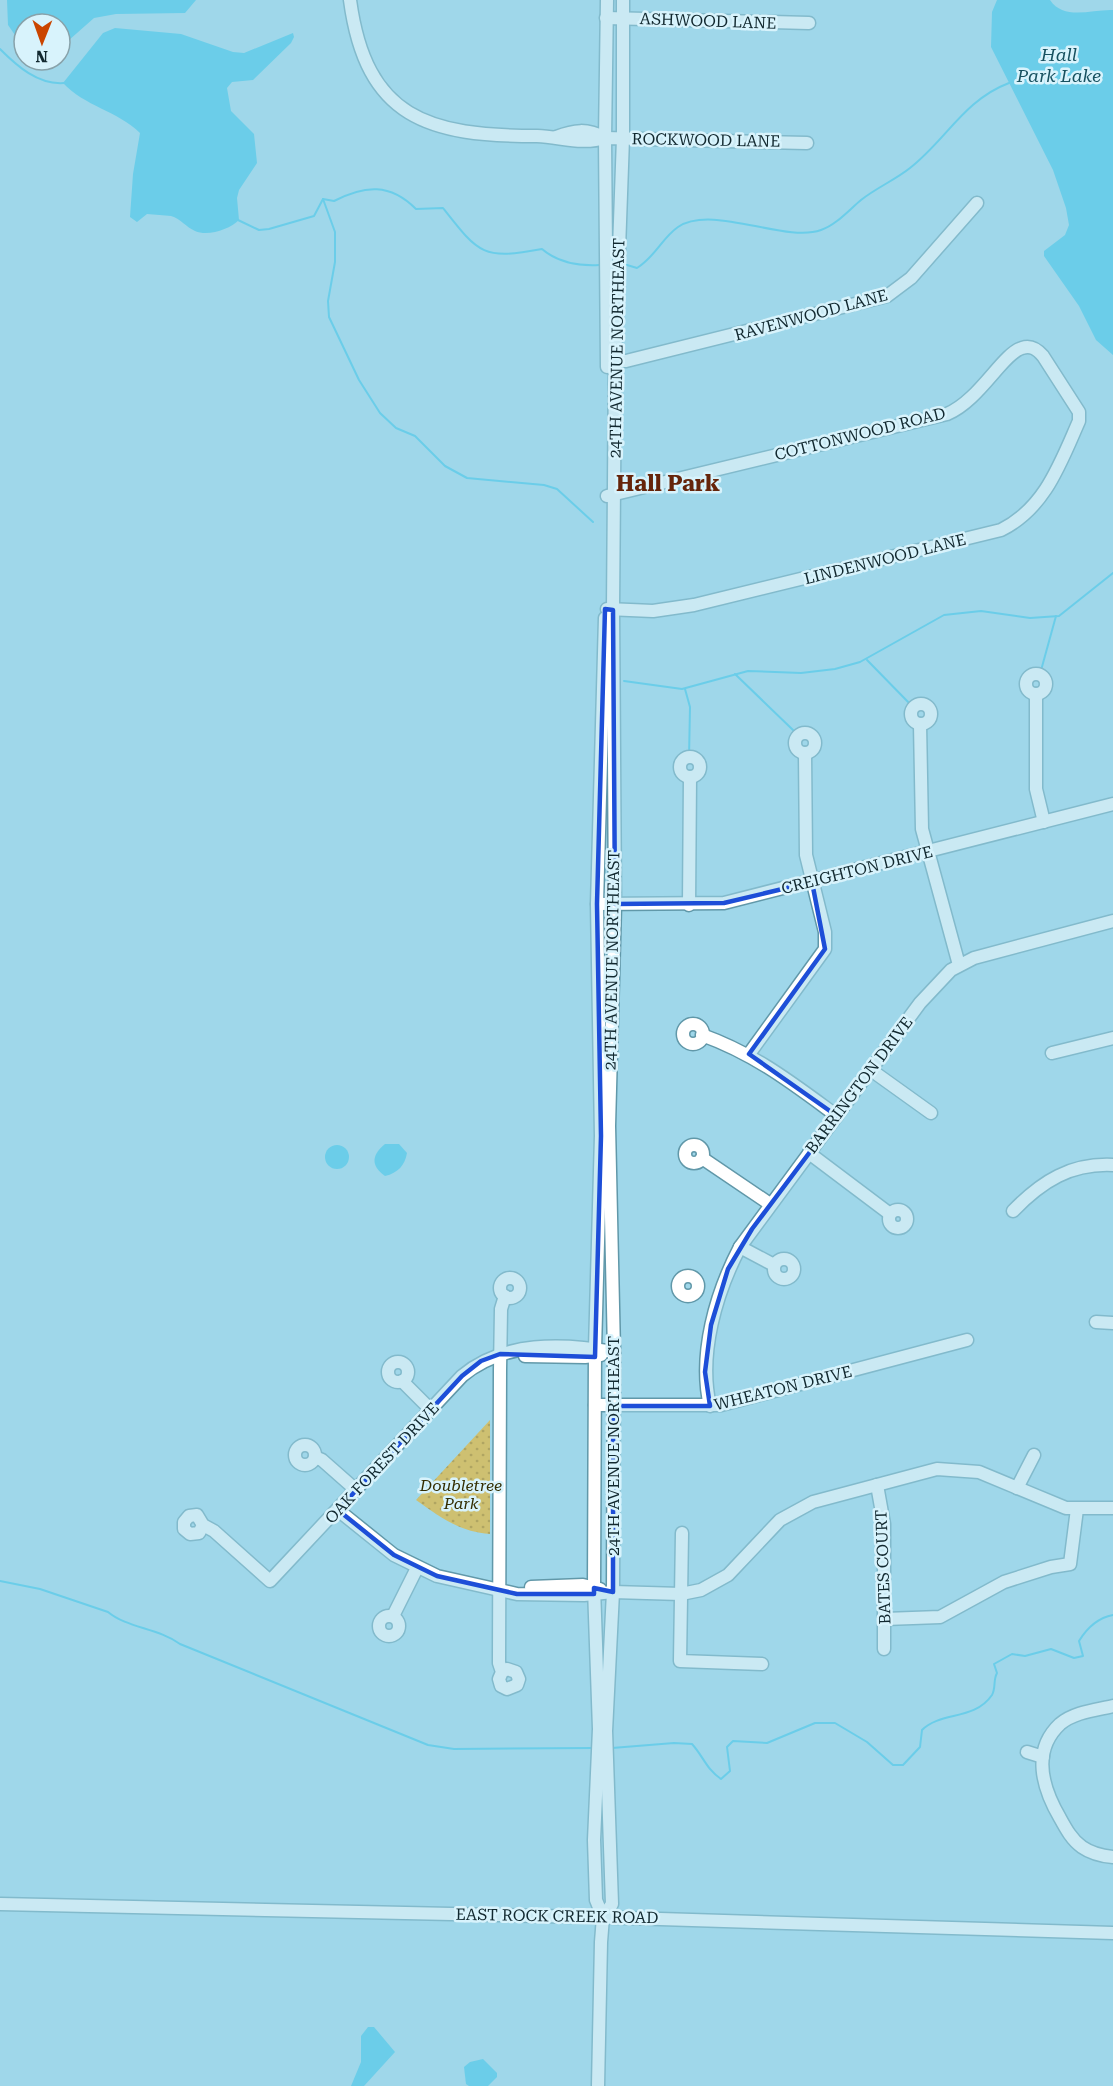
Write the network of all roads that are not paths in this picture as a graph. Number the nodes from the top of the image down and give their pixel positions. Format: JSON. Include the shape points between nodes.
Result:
{"nodes":[{"id":1,"x":350,"y":0,"type":"edge"},
{"id":2,"x":607,"y":0,"type":"edge"},
{"id":3,"x":623,"y":0,"type":"edge"},
{"id":4,"x":606,"y":18,"type":"junction"},
{"id":5,"x":625,"y":19,"type":"junction"},
{"id":6,"x":809,"y":23,"type":"dead end"},
{"id":7,"x":605,"y":138,"type":"junction"},
{"id":8,"x":623,"y":138,"type":"junction"},
{"id":9,"x":807,"y":142,"type":"dead end"},
{"id":10,"x":977,"y":203,"type":"dead end"},
{"id":11,"x":611,"y":361,"type":"junction"},
{"id":12,"x":1070,"y":396,"type":"joint"},
{"id":13,"x":610,"y":495,"type":"junction"},
{"id":14,"x":609,"y":610,"type":"junction"},
{"id":15,"x":1036,"y":694,"type":"dead end"},
{"id":16,"x":921,"y":724,"type":"dead end"},
{"id":17,"x":805,"y":753,"type":"dead end"},
{"id":18,"x":690,"y":777,"type":"dead end"},
{"id":19,"x":1113,"y":804,"type":"edge"},
{"id":20,"x":1044,"y":822,"type":"junction"},
{"id":21,"x":928,"y":853,"type":"junction"},
{"id":22,"x":812,"y":882,"type":"junction"},
{"id":23,"x":597,"y":904,"type":"junction"},
{"id":24,"x":615,"y":905,"type":"junction"},
{"id":25,"x":689,"y":905,"type":"junction"},
{"id":26,"x":1113,"y":921,"type":"edge"},
{"id":27,"x":959,"y":965,"type":"junction"},
{"id":28,"x":702,"y":1035,"type":"dead end"},
{"id":29,"x":1113,"y":1038,"type":"edge"},
{"id":30,"x":1052,"y":1053,"type":"dead end"},
{"id":31,"x":749,"y":1054,"type":"junction"},
{"id":32,"x":871,"y":1070,"type":"junction"},
{"id":33,"x":931,"y":1113,"type":"dead end"},
{"id":34,"x":837,"y":1116,"type":"junction"},
{"id":35,"x":809,"y":1153,"type":"junction"},
{"id":36,"x":702,"y":1158,"type":"dead end"},
{"id":37,"x":1113,"y":1165,"type":"edge"},
{"id":38,"x":770,"y":1204,"type":"junction"},
{"id":39,"x":1013,"y":1211,"type":"dead end"},
{"id":40,"x":890,"y":1214,"type":"dead end"},
{"id":41,"x":740,"y":1246,"type":"junction"},
{"id":42,"x":774,"y":1265,"type":"dead end"},
{"id":43,"x":698,"y":1288,"type":"dead end"},
{"id":44,"x":505,"y":1296,"type":"dead end"},
{"id":45,"x":718,"y":1296,"type":"junction"},
{"id":46,"x":1096,"y":1322,"type":"dead end"},
{"id":47,"x":1113,"y":1323,"type":"edge"},
{"id":48,"x":966,"y":1340,"type":"dead end"},
{"id":49,"x":595,"y":1352,"type":"junction"},
{"id":50,"x":614,"y":1353,"type":"junction"},
{"id":51,"x":500,"y":1354,"type":"junction"},
{"id":52,"x":402,"y":1381,"type":"dead end"},
{"id":53,"x":595,"y":1405,"type":"junction"},
{"id":54,"x":614,"y":1406,"type":"junction"},
{"id":55,"x":710,"y":1406,"type":"junction"},
{"id":56,"x":431,"y":1410,"type":"junction"},
{"id":57,"x":1034,"y":1455,"type":"dead end"},
{"id":58,"x":315,"y":1457,"type":"dead end"},
{"id":59,"x":877,"y":1485,"type":"junction"},
{"id":60,"x":1017,"y":1488,"type":"junction"},
{"id":61,"x":356,"y":1490,"type":"junction"},
{"id":62,"x":1113,"y":1508,"type":"edge"},
{"id":63,"x":1077,"y":1509,"type":"junction"},
{"id":64,"x":338,"y":1510,"type":"junction"},
{"id":65,"x":203,"y":1526,"type":"dead end"},
{"id":66,"x":682,"y":1533,"type":"dead end"},
{"id":67,"x":417,"y":1568,"type":"junction"},
{"id":68,"x":500,"y":1590,"type":"junction"},
{"id":69,"x":594,"y":1591,"type":"junction"},
{"id":70,"x":613,"y":1592,"type":"junction"},
{"id":71,"x":681,"y":1594,"type":"junction"},
{"id":72,"x":393,"y":1617,"type":"dead end"},
{"id":73,"x":885,"y":1618,"type":"junction"},
{"id":74,"x":884,"y":1649,"type":"dead end"},
{"id":75,"x":762,"y":1664,"type":"dead end"},
{"id":76,"x":502,"y":1672,"type":"dead end"},
{"id":77,"x":1113,"y":1706,"type":"edge"},
{"id":78,"x":603,"y":1729,"type":"junction"},
{"id":79,"x":1027,"y":1752,"type":"dead end"},
{"id":80,"x":1043,"y":1757,"type":"junction"},
{"id":81,"x":1113,"y":1857,"type":"edge"},
{"id":82,"x":0,"y":1904,"type":"edge"},
{"id":83,"x":603,"y":1917,"type":"junction"},
{"id":84,"x":1113,"y":1933,"type":"edge"},
{"id":85,"x":598,"y":2086,"type":"edge"}],
"edges":[{"from":1,"to":7,"type":"street","name":"ROCKWOOD LANE","via":[[366,65],[378,87],[404,111],[464,132],[556,137],[591,130]]},
{"from":2,"to":4,"type":"street","name":"24TH AVENUE NORTHEAST"},
{"from":3,"to":5,"type":"street","name":"24TH AVENUE NORTHEAST"},
{"from":4,"to":5,"type":"street","name":"ASHWOOD LANE"},
{"from":4,"to":7,"type":"street","name":"24TH AVENUE NORTHEAST"},
{"from":5,"to":6,"type":"street","name":"ASHWOOD LANE"},
{"from":5,"to":8,"type":"street","name":"24TH AVENUE NORTHEAST"},
{"from":7,"to":8,"type":"street","name":"ROCKWOOD LANE"},
{"from":7,"to":11,"type":"street","name":"24TH AVENUE NORTHEAST"},
{"from":8,"to":9,"type":"street","name":"ROCKWOOD LANE"},
{"from":8,"to":11,"type":"street","name":"24TH AVENUE NORTHEAST"},
{"from":10,"to":11,"type":"street","name":"RAVENWOOD LANE","via":[[911,278],[887,297],[758,330]]},
{"from":11,"to":13,"type":"street","name":"24TH AVENUE NORTHEAST"},
{"from":12,"to":13,"type":"street","name":"COTTONWOOD ROAD","via":[[1038,351],[1024,347],[1013,353],[973,398],[947,414]]},
{"from":12,"to":14,"type":"street","name":"LINDENWOOD LANE","via":[[1079,412],[1079,421],[1048,487],[1031,510],[1001,530],[694,605],[653,611]]},
{"from":13,"to":14,"type":"street","name":"24TH AVENUE NORTHEAST"},
{"from":14,"to":23,"type":"street","name":"24TH AVENUE NORTHEAST"},
{"from":14,"to":24,"type":"street","name":"24TH AVENUE NORTHEAST"},
{"from":15,"to":20,"type":"street","via":[[1036,789]]},
{"from":16,"to":21,"type":"street","via":[[921,820]]},
{"from":17,"to":22,"type":"street","via":[[805,844]]},
{"from":18,"to":25,"type":"street"},
{"from":19,"to":20,"type":"street","name":"CREIGHTON DRIVE"},
{"from":20,"to":21,"type":"street","name":"CREIGHTON DRIVE"},
{"from":21,"to":22,"type":"street","name":"CREIGHTON DRIVE"},
{"from":21,"to":27,"type":"street"},
{"from":22,"to":25,"type":"street","name":"CREIGHTON DRIVE","via":[[724,903]]},
{"from":22,"to":31,"type":"street","via":[[825,932],[825,950]]},
{"from":23,"to":24,"type":"street","name":"CREIGHTON DRIVE"},
{"from":23,"to":49,"type":"street","name":"24TH AVENUE NORTHEAST","via":[[601,1136]]},
{"from":24,"to":25,"type":"street","name":"CREIGHTON DRIVE"},
{"from":24,"to":50,"type":"street","name":"24TH AVENUE NORTHEAST","via":[[609,1126]]},
{"from":26,"to":27,"type":"street","name":"BARRINGTON DRIVE","via":[[999,950]]},
{"from":27,"to":32,"type":"street","name":"BARRINGTON DRIVE","via":[[920,1003]]},
{"from":28,"to":31,"type":"street"},
{"from":29,"to":30,"type":"street"},
{"from":31,"to":34,"type":"street"},
{"from":32,"to":33,"type":"street"},
{"from":32,"to":34,"type":"street","name":"BARRINGTON DRIVE"},
{"from":34,"to":35,"type":"street","name":"BARRINGTON DRIVE"},
{"from":35,"to":38,"type":"street","name":"BARRINGTON DRIVE"},
{"from":35,"to":40,"type":"street"},
{"from":36,"to":38,"type":"street"},
{"from":37,"to":39,"type":"street","via":[[1083,1166],[1062,1172],[1027,1196]]},
{"from":38,"to":41,"type":"street","name":"BARRINGTON DRIVE"},
{"from":41,"to":42,"type":"street"},
{"from":41,"to":45,"type":"street","name":"BARRINGTON DRIVE"},
{"from":43,"to":45,"type":"street"},
{"from":44,"to":51,"type":"street"},
{"from":45,"to":55,"type":"street","name":"BARRINGTON DRIVE","via":[[708,1357],[713,1379]]},
{"from":46,"to":47,"type":"street"},
{"from":48,"to":55,"type":"street","name":"WHEATON DRIVE"},
{"from":49,"to":50,"type":"street","name":"OAK FOREST DRIVE"},
{"from":49,"to":51,"type":"street","name":"OAK FOREST DRIVE","via":[[518,1348]]},
{"from":49,"to":53,"type":"street","name":"24TH AVENUE NORTHEAST"},
{"from":50,"to":54,"type":"street","name":"24TH AVENUE NORTHEAST"},
{"from":51,"to":56,"type":"street","name":"OAK FOREST DRIVE","via":[[472,1367]]},
{"from":51,"to":68,"type":"street"},
{"from":52,"to":56,"type":"street"},
{"from":53,"to":54,"type":"street","name":"WHEATON DRIVE"},
{"from":53,"to":69,"type":"street","name":"24TH AVENUE NORTHEAST"},
{"from":54,"to":55,"type":"street","name":"WHEATON DRIVE"},
{"from":54,"to":70,"type":"street","name":"24TH AVENUE NORTHEAST"},
{"from":56,"to":61,"type":"street","name":"OAK FOREST DRIVE"},
{"from":57,"to":60,"type":"street"},
{"from":58,"to":61,"type":"street"},
{"from":59,"to":60,"type":"street","via":[[954,1468],[979,1472]]},
{"from":59,"to":71,"type":"street","via":[[813,1502],[780,1520],[728,1575],[701,1590]]},
{"from":59,"to":73,"type":"street","name":"BATES COURT","via":[[884,1524]]},
{"from":60,"to":63,"type":"street","via":[[1056,1505]]},
{"from":61,"to":64,"type":"street","name":"OAK FOREST DRIVE"},
{"from":62,"to":63,"type":"street"},
{"from":63,"to":73,"type":"street","via":[[1070,1564],[1004,1582],[940,1617]]},
{"from":64,"to":65,"type":"street","name":"OAK FOREST DRIVE","via":[[270,1581],[214,1531]]},
{"from":64,"to":67,"type":"street","via":[[380,1545]]},
{"from":66,"to":71,"type":"street"},
{"from":67,"to":68,"type":"street","via":[[457,1582]]},
{"from":67,"to":72,"type":"street"},
{"from":68,"to":69,"type":"street","via":[[583,1585]]},
{"from":68,"to":76,"type":"street"},
{"from":69,"to":70,"type":"street"},
{"from":69,"to":78,"type":"street","name":"24TH AVENUE NORTHEAST"},
{"from":70,"to":71,"type":"street"},
{"from":70,"to":78,"type":"street","name":"24TH AVENUE NORTHEAST"},
{"from":71,"to":75,"type":"street","via":[[680,1661]]},
{"from":73,"to":74,"type":"street","name":"BATES COURT"},
{"from":77,"to":80,"type":"street","via":[[1061,1724]]},
{"from":78,"to":83,"type":"street","name":"24TH AVENUE NORTHEAST","via":[[594,1840],[596,1899]]},
{"from":79,"to":80,"type":"street"},
{"from":80,"to":81,"type":"street","via":[[1043,1787],[1070,1835],[1090,1852]]},
{"from":82,"to":83,"type":"street","name":"EAST ROCK CREEK ROAD"},
{"from":83,"to":84,"type":"street","name":"EAST ROCK CREEK ROAD"},
{"from":83,"to":85,"type":"street","name":"24TH AVENUE NORTHEAST"}]}
